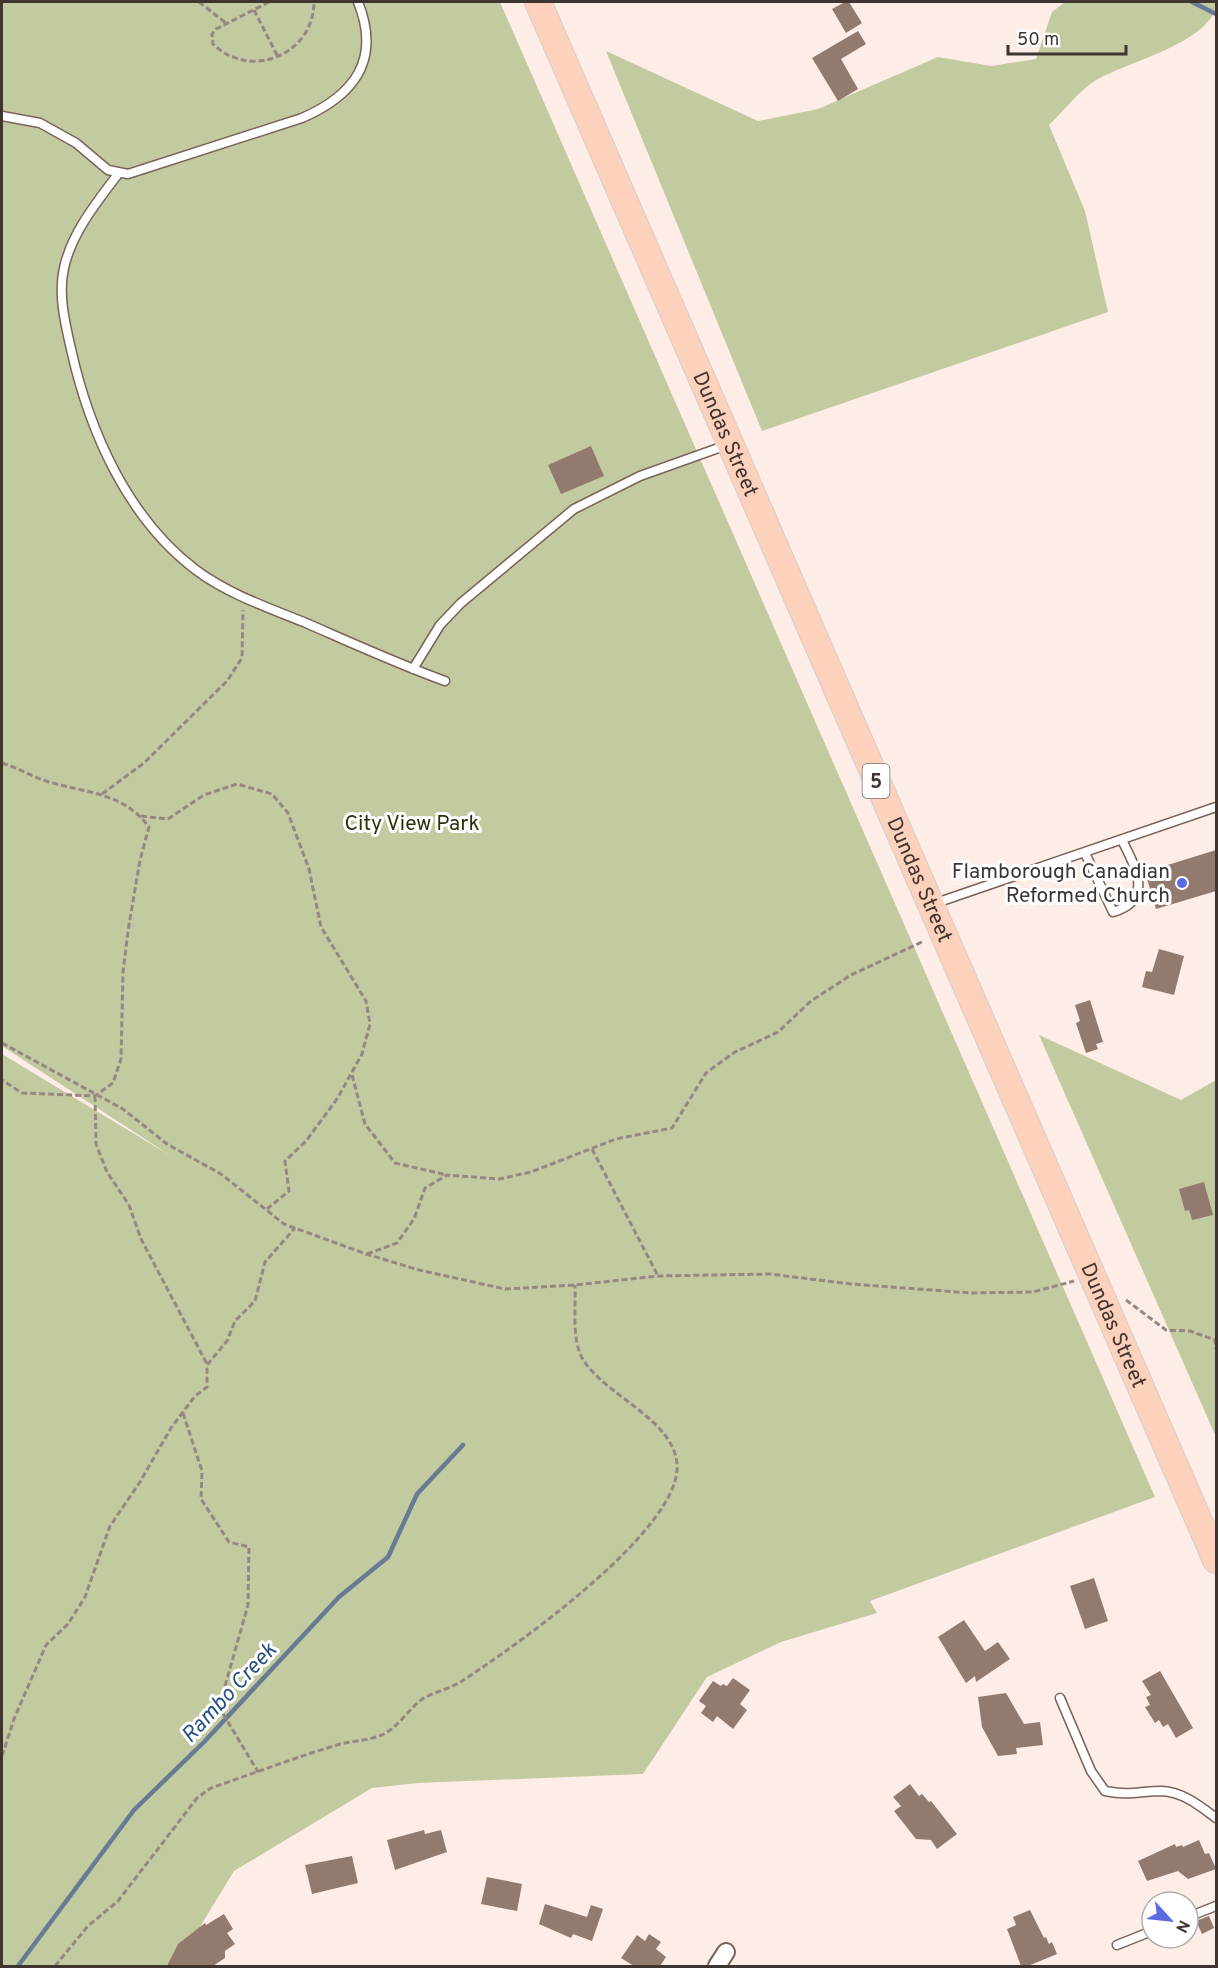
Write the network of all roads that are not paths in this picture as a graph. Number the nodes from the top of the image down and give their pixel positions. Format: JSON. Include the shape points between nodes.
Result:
{"nodes":[{"id":1,"x":358,"y":2,"type":"edge"},
{"id":2,"x":538,"y":2,"type":"edge"},
{"id":3,"x":2,"y":116,"type":"edge"},
{"id":4,"x":118,"y":174,"type":"junction"},
{"id":5,"x":730,"y":444,"type":"junction"},
{"id":6,"x":413,"y":669,"type":"junction"},
{"id":7,"x":445,"y":681,"type":"dead end"},
{"id":8,"x":1216,"y":807,"type":"edge"},
{"id":9,"x":1122,"y":840,"type":"junction"},
{"id":10,"x":1085,"y":853,"type":"junction"},
{"id":11,"x":930,"y":905,"type":"junction"},
{"id":12,"x":1216,"y":1560,"type":"edge"},
{"id":13,"x":1060,"y":1698,"type":"dead end"},
{"id":14,"x":1216,"y":1818,"type":"edge"},
{"id":15,"x":1216,"y":1906,"type":"edge"},
{"id":16,"x":1200,"y":1912,"type":"edge"},
{"id":17,"x":1140,"y":1935,"type":"edge"},
{"id":18,"x":1117,"y":1944,"type":"dead end"}],
"edges":[{"from":1,"to":4,"type":"lane","via":[[365,18],[367,43],[360,70],[346,93],[302,118]]},
{"from":2,"to":5,"type":"main road","name":"Dundas Street","number":"5"},
{"from":3,"to":4,"type":"lane","via":[[40,123]]},
{"from":4,"to":6,"type":"lane","via":[[82,224],[64,268],[63,313],[94,428],[123,485],[158,534],[196,570],[243,597]]},
{"from":5,"to":6,"type":"lane","via":[[640,476],[574,509],[461,603],[440,625]]},
{"from":5,"to":11,"type":"main road","name":"Dundas Street","number":"5"},
{"from":6,"to":7,"type":"lane"},
{"from":8,"to":9,"type":"lane"},
{"from":9,"to":10,"type":"lane"},
{"from":9,"to":10,"type":"lane","via":[[1139,878],[1134,901],[1125,908],[1113,912]]},
{"from":10,"to":11,"type":"lane"},
{"from":11,"to":12,"type":"main road","name":"Dundas Street","number":"5"},
{"from":13,"to":14,"type":"lane","via":[[1091,1771],[1105,1791],[1127,1796],[1163,1791],[1188,1798]]},
{"from":15,"to":16,"type":"lane"},
{"from":17,"to":18,"type":"lane"}]}
